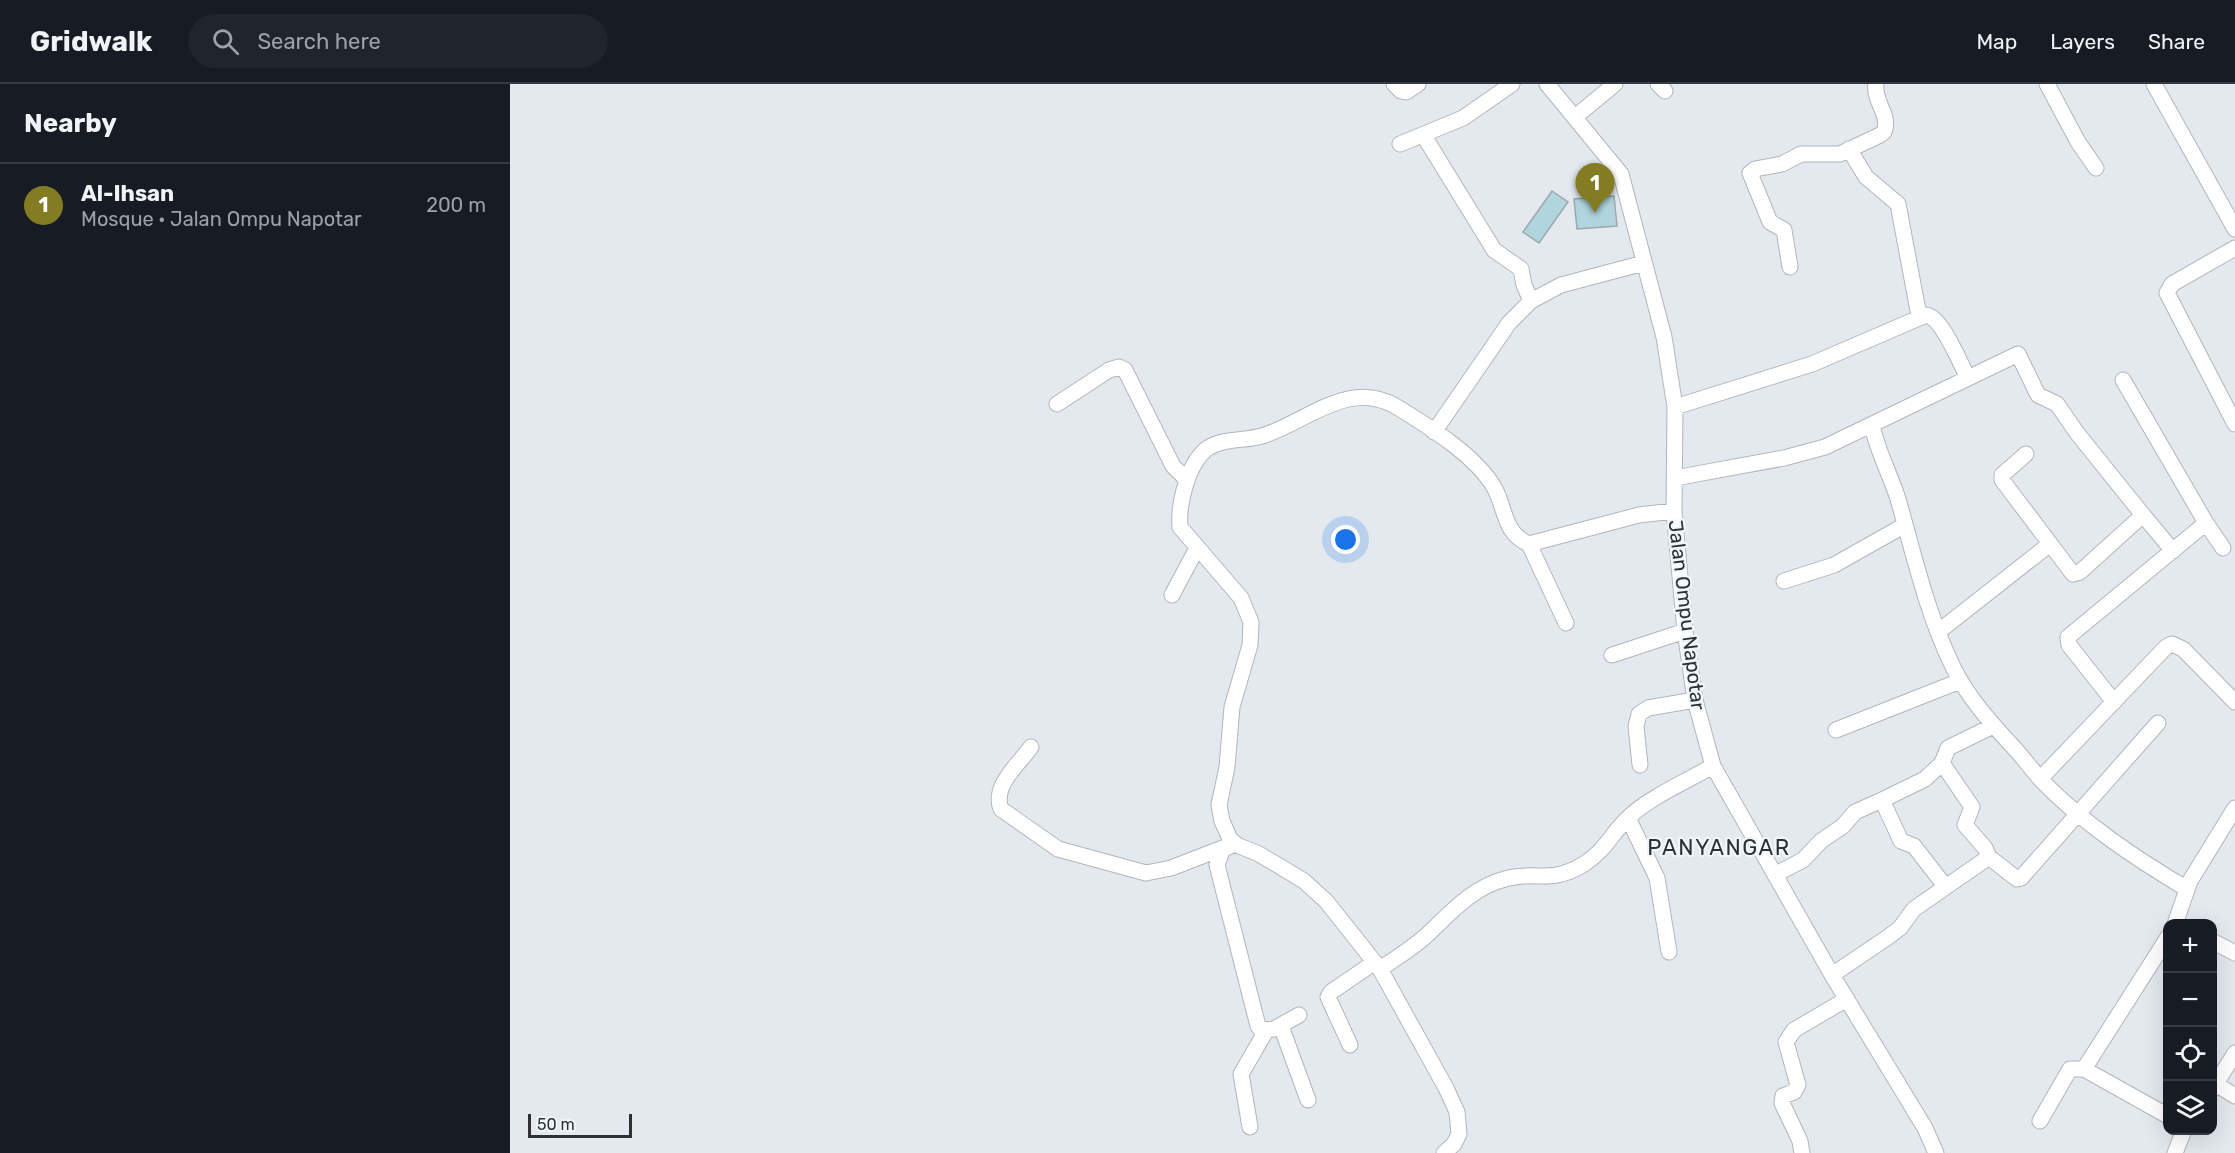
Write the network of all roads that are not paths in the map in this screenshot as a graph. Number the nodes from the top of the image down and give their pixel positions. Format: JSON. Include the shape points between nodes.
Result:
{"nodes":[{"id":1,"x":1394,"y":84,"type":"edge"},
{"id":2,"x":1418,"y":84,"type":"edge"},
{"id":3,"x":1512,"y":84,"type":"edge"},
{"id":4,"x":1547,"y":84,"type":"edge"},
{"id":5,"x":1615,"y":84,"type":"edge"},
{"id":6,"x":1876,"y":84,"type":"edge"},
{"id":7,"x":2047,"y":84,"type":"edge"},
{"id":8,"x":2154,"y":84,"type":"edge"},
{"id":9,"x":1575,"y":117,"type":"junction"},
{"id":10,"x":1424,"y":136,"type":"junction"},
{"id":11,"x":1400,"y":144,"type":"dead end"},
{"id":12,"x":1849,"y":149,"type":"junction"},
{"id":13,"x":2096,"y":168,"type":"dead end"},
{"id":14,"x":2235,"y":229,"type":"edge"},
{"id":15,"x":2235,"y":248,"type":"edge"},
{"id":16,"x":1644,"y":263,"type":"junction"},
{"id":17,"x":1790,"y":267,"type":"dead end"},
{"id":18,"x":1531,"y":301,"type":"junction"},
{"id":19,"x":1919,"y":316,"type":"junction"},
{"id":20,"x":1968,"y":378,"type":"junction"},
{"id":21,"x":2123,"y":380,"type":"dead end"},
{"id":22,"x":1057,"y":404,"type":"dead end"},
{"id":23,"x":1675,"y":407,"type":"junction"},
{"id":24,"x":2235,"y":424,"type":"edge"},
{"id":25,"x":1872,"y":426,"type":"junction"},
{"id":26,"x":1434,"y":432,"type":"junction"},
{"id":27,"x":2026,"y":454,"type":"dead end"},
{"id":28,"x":1675,"y":477,"type":"junction"},
{"id":29,"x":1188,"y":480,"type":"junction"},
{"id":30,"x":1674,"y":512,"type":"junction"},
{"id":31,"x":2143,"y":515,"type":"junction"},
{"id":32,"x":2206,"y":523,"type":"junction"},
{"id":33,"x":1905,"y":525,"type":"junction"},
{"id":34,"x":1529,"y":544,"type":"junction"},
{"id":35,"x":2050,"y":544,"type":"junction"},
{"id":36,"x":1197,"y":548,"type":"junction"},
{"id":37,"x":2223,"y":548,"type":"dead end"},
{"id":38,"x":2173,"y":551,"type":"junction"},
{"id":39,"x":1784,"y":580,"type":"dead end"},
{"id":40,"x":1172,"y":595,"type":"dead end"},
{"id":41,"x":1566,"y":623,"type":"dead end"},
{"id":42,"x":1685,"y":631,"type":"junction"},
{"id":43,"x":1938,"y":632,"type":"junction"},
{"id":44,"x":1612,"y":655,"type":"dead end"},
{"id":45,"x":1960,"y":681,"type":"junction"},
{"id":46,"x":1695,"y":700,"type":"junction"},
{"id":47,"x":2114,"y":702,"type":"junction"},
{"id":48,"x":2235,"y":702,"type":"edge"},
{"id":49,"x":2158,"y":723,"type":"dead end"},
{"id":50,"x":1993,"y":726,"type":"junction"},
{"id":51,"x":1836,"y":730,"type":"dead end"},
{"id":52,"x":1031,"y":747,"type":"dead end"},
{"id":53,"x":1942,"y":763,"type":"junction"},
{"id":54,"x":1640,"y":765,"type":"dead end"},
{"id":55,"x":1713,"y":766,"type":"junction"},
{"id":56,"x":2040,"y":779,"type":"junction"},
{"id":57,"x":1882,"y":800,"type":"junction"},
{"id":58,"x":2235,"y":808,"type":"edge"},
{"id":59,"x":2078,"y":814,"type":"junction"},
{"id":60,"x":1628,"y":818,"type":"junction"},
{"id":61,"x":1230,"y":847,"type":"junction"},
{"id":62,"x":1989,"y":857,"type":"junction"},
{"id":63,"x":1776,"y":874,"type":"junction"},
{"id":64,"x":1945,"y":886,"type":"junction"},
{"id":65,"x":2187,"y":889,"type":"junction"},
{"id":66,"x":2178,"y":919,"type":"edge"},
{"id":67,"x":2217,"y":944,"type":"edge"},
{"id":68,"x":2163,"y":945,"type":"edge"},
{"id":69,"x":1669,"y":952,"type":"dead end"},
{"id":70,"x":2235,"y":953,"type":"edge"},
{"id":71,"x":1377,"y":965,"type":"junction"},
{"id":72,"x":1832,"y":975,"type":"junction"},
{"id":73,"x":1846,"y":999,"type":"junction"},
{"id":74,"x":1299,"y":1015,"type":"dead end"},
{"id":75,"x":1281,"y":1026,"type":"junction"},
{"id":76,"x":1266,"y":1031,"type":"junction"},
{"id":77,"x":1350,"y":1045,"type":"dead end"},
{"id":78,"x":2235,"y":1053,"type":"edge"},
{"id":79,"x":2084,"y":1069,"type":"junction"},
{"id":80,"x":2217,"y":1082,"type":"edge"},
{"id":81,"x":2217,"y":1088,"type":"edge"},
{"id":82,"x":2235,"y":1096,"type":"edge"},
{"id":83,"x":1308,"y":1100,"type":"dead end"},
{"id":84,"x":2163,"y":1113,"type":"edge"},
{"id":85,"x":2040,"y":1121,"type":"dead end"},
{"id":86,"x":1250,"y":1127,"type":"dead end"},
{"id":87,"x":2182,"y":1135,"type":"edge"},
{"id":88,"x":1443,"y":1153,"type":"edge"},
{"id":89,"x":1802,"y":1153,"type":"edge"},
{"id":90,"x":1936,"y":1153,"type":"edge"},
{"id":91,"x":2175,"y":1153,"type":"edge"}],
"edges":[{"from":1,"to":2,"type":"street","via":[[1406,92]]},
{"from":3,"to":10,"type":"street","via":[[1463,118]]},
{"from":4,"to":9,"type":"street","name":"Jalan Ompu Napotar"},
{"from":5,"to":9,"type":"street"},
{"from":6,"to":12,"type":"street","via":[[1876,98],[1886,128],[1880,135]]},
{"from":7,"to":13,"type":"street"},
{"from":8,"to":14,"type":"street"},
{"from":9,"to":16,"type":"street","name":"Jalan Ompu Napotar","via":[[1621,174]]},
{"from":10,"to":11,"type":"street"},
{"from":10,"to":18,"type":"street","via":[[1488,242],[1521,269]]},
{"from":12,"to":17,"type":"street","via":[[1831,155],[1801,154],[1750,173],[1770,222],[1784,230]]},
{"from":12,"to":19,"type":"street","via":[[1866,177],[1898,204]]},
{"from":15,"to":24,"type":"street","via":[[2172,284],[2167,293]]},
{"from":16,"to":18,"type":"street","via":[[1561,285]]},
{"from":16,"to":23,"type":"street","name":"Jalan Ompu Napotar","via":[[1664,337]]},
{"from":18,"to":26,"type":"street","via":[[1509,323]]},
{"from":19,"to":20,"type":"street","via":[[1932,316],[1940,323]]},
{"from":19,"to":23,"type":"street","via":[[1812,364]]},
{"from":20,"to":25,"type":"street"},
{"from":20,"to":31,"type":"street","via":[[2019,354],[2038,395],[2057,404]]},
{"from":21,"to":32,"type":"street"},
{"from":22,"to":29,"type":"street","via":[[1109,370],[1125,370],[1173,466]]},
{"from":23,"to":28,"type":"street","name":"Jalan Ompu Napotar"},
{"from":25,"to":28,"type":"street","via":[[1805,453]]},
{"from":25,"to":33,"type":"street"},
{"from":26,"to":29,"type":"street","via":[[1377,398],[1344,398],[1285,429],[1209,447]]},
{"from":26,"to":34,"type":"street","via":[[1489,479],[1508,528]]},
{"from":27,"to":35,"type":"street","via":[[2002,478]]},
{"from":28,"to":30,"type":"street","name":"Jalan Ompu Napotar"},
{"from":29,"to":36,"type":"street","via":[[1179,512],[1180,527]]},
{"from":30,"to":34,"type":"street","via":[[1640,515]]},
{"from":30,"to":42,"type":"street","name":"Jalan Ompu Napotar"},
{"from":31,"to":35,"type":"street","via":[[2077,574],[2069,570]]},
{"from":31,"to":38,"type":"street"},
{"from":32,"to":37,"type":"street"},
{"from":32,"to":38,"type":"street"},
{"from":33,"to":39,"type":"street","via":[[1834,565]]},
{"from":33,"to":43,"type":"street"},
{"from":34,"to":41,"type":"street"},
{"from":35,"to":43,"type":"street"},
{"from":36,"to":40,"type":"street"},
{"from":36,"to":61,"type":"street","via":[[1241,598],[1251,622],[1250,645],[1234,692],[1219,805]]},
{"from":38,"to":47,"type":"street","via":[[2068,637],[2069,645]]},
{"from":42,"to":44,"type":"street"},
{"from":42,"to":46,"type":"street","name":"Jalan Ompu Napotar"},
{"from":43,"to":45,"type":"street"},
{"from":45,"to":50,"type":"street"},
{"from":45,"to":51,"type":"street"},
{"from":46,"to":54,"type":"street","via":[[1648,708],[1639,714],[1636,726]]},
{"from":46,"to":55,"type":"street","name":"Jalan Ompu Napotar"},
{"from":47,"to":48,"type":"street","via":[[2172,644],[2183,649]]},
{"from":47,"to":56,"type":"street"},
{"from":49,"to":59,"type":"street"},
{"from":50,"to":53,"type":"street","via":[[1948,748]]},
{"from":50,"to":56,"type":"street"},
{"from":52,"to":61,"type":"street","via":[[1000,788],[997,799],[1001,809],[1058,849],[1146,873]]},
{"from":53,"to":57,"type":"street","via":[[1919,783]]},
{"from":53,"to":62,"type":"street","via":[[1971,807],[1965,825]]},
{"from":55,"to":60,"type":"street"},
{"from":55,"to":63,"type":"street","name":"Jalan Ompu Napotar"},
{"from":56,"to":59,"type":"street"},
{"from":57,"to":63,"type":"street","via":[[1855,812],[1803,860]]},
{"from":57,"to":64,"type":"street","via":[[1901,841],[1912,844]]},
{"from":58,"to":65,"type":"street"},
{"from":59,"to":62,"type":"street","via":[[2019,879]]},
{"from":59,"to":65,"type":"street","via":[[2125,851]]},
{"from":60,"to":69,"type":"street","via":[[1657,878]]},
{"from":60,"to":71,"type":"street","via":[[1611,842],[1582,865],[1566,874],[1544,878],[1505,878],[1467,898],[1411,949]]},
{"from":61,"to":71,"type":"street","via":[[1259,854],[1304,880],[1326,901]]},
{"from":61,"to":76,"type":"street","via":[[1218,859],[1219,875],[1255,1018],[1261,1030]]},
{"from":62,"to":64,"type":"street"},
{"from":63,"to":72,"type":"street","name":"Jalan Ompu Napotar"},
{"from":64,"to":72,"type":"street","via":[[1914,909],[1900,928]]},
{"from":65,"to":66,"type":"street"},
{"from":67,"to":70,"type":"street"},
{"from":68,"to":79,"type":"street"},
{"from":71,"to":77,"type":"street","via":[[1328,997]]},
{"from":71,"to":88,"type":"street","via":[[1457,1112],[1459,1134]]},
{"from":72,"to":73,"type":"street","name":"Jalan Ompu Napotar"},
{"from":73,"to":89,"type":"street","via":[[1794,1030],[1786,1041],[1798,1085],[1794,1092],[1783,1096],[1782,1103]]},
{"from":73,"to":90,"type":"street","name":"Jalan Ompu Napotar","via":[[1925,1128]]},
{"from":74,"to":75,"type":"street"},
{"from":75,"to":76,"type":"street"},
{"from":75,"to":83,"type":"street"},
{"from":76,"to":86,"type":"street","via":[[1241,1074]]},
{"from":78,"to":80,"type":"street"},
{"from":79,"to":84,"type":"street"},
{"from":79,"to":85,"type":"street","via":[[2070,1069]]},
{"from":81,"to":82,"type":"street"},
{"from":87,"to":91,"type":"street"}]}
